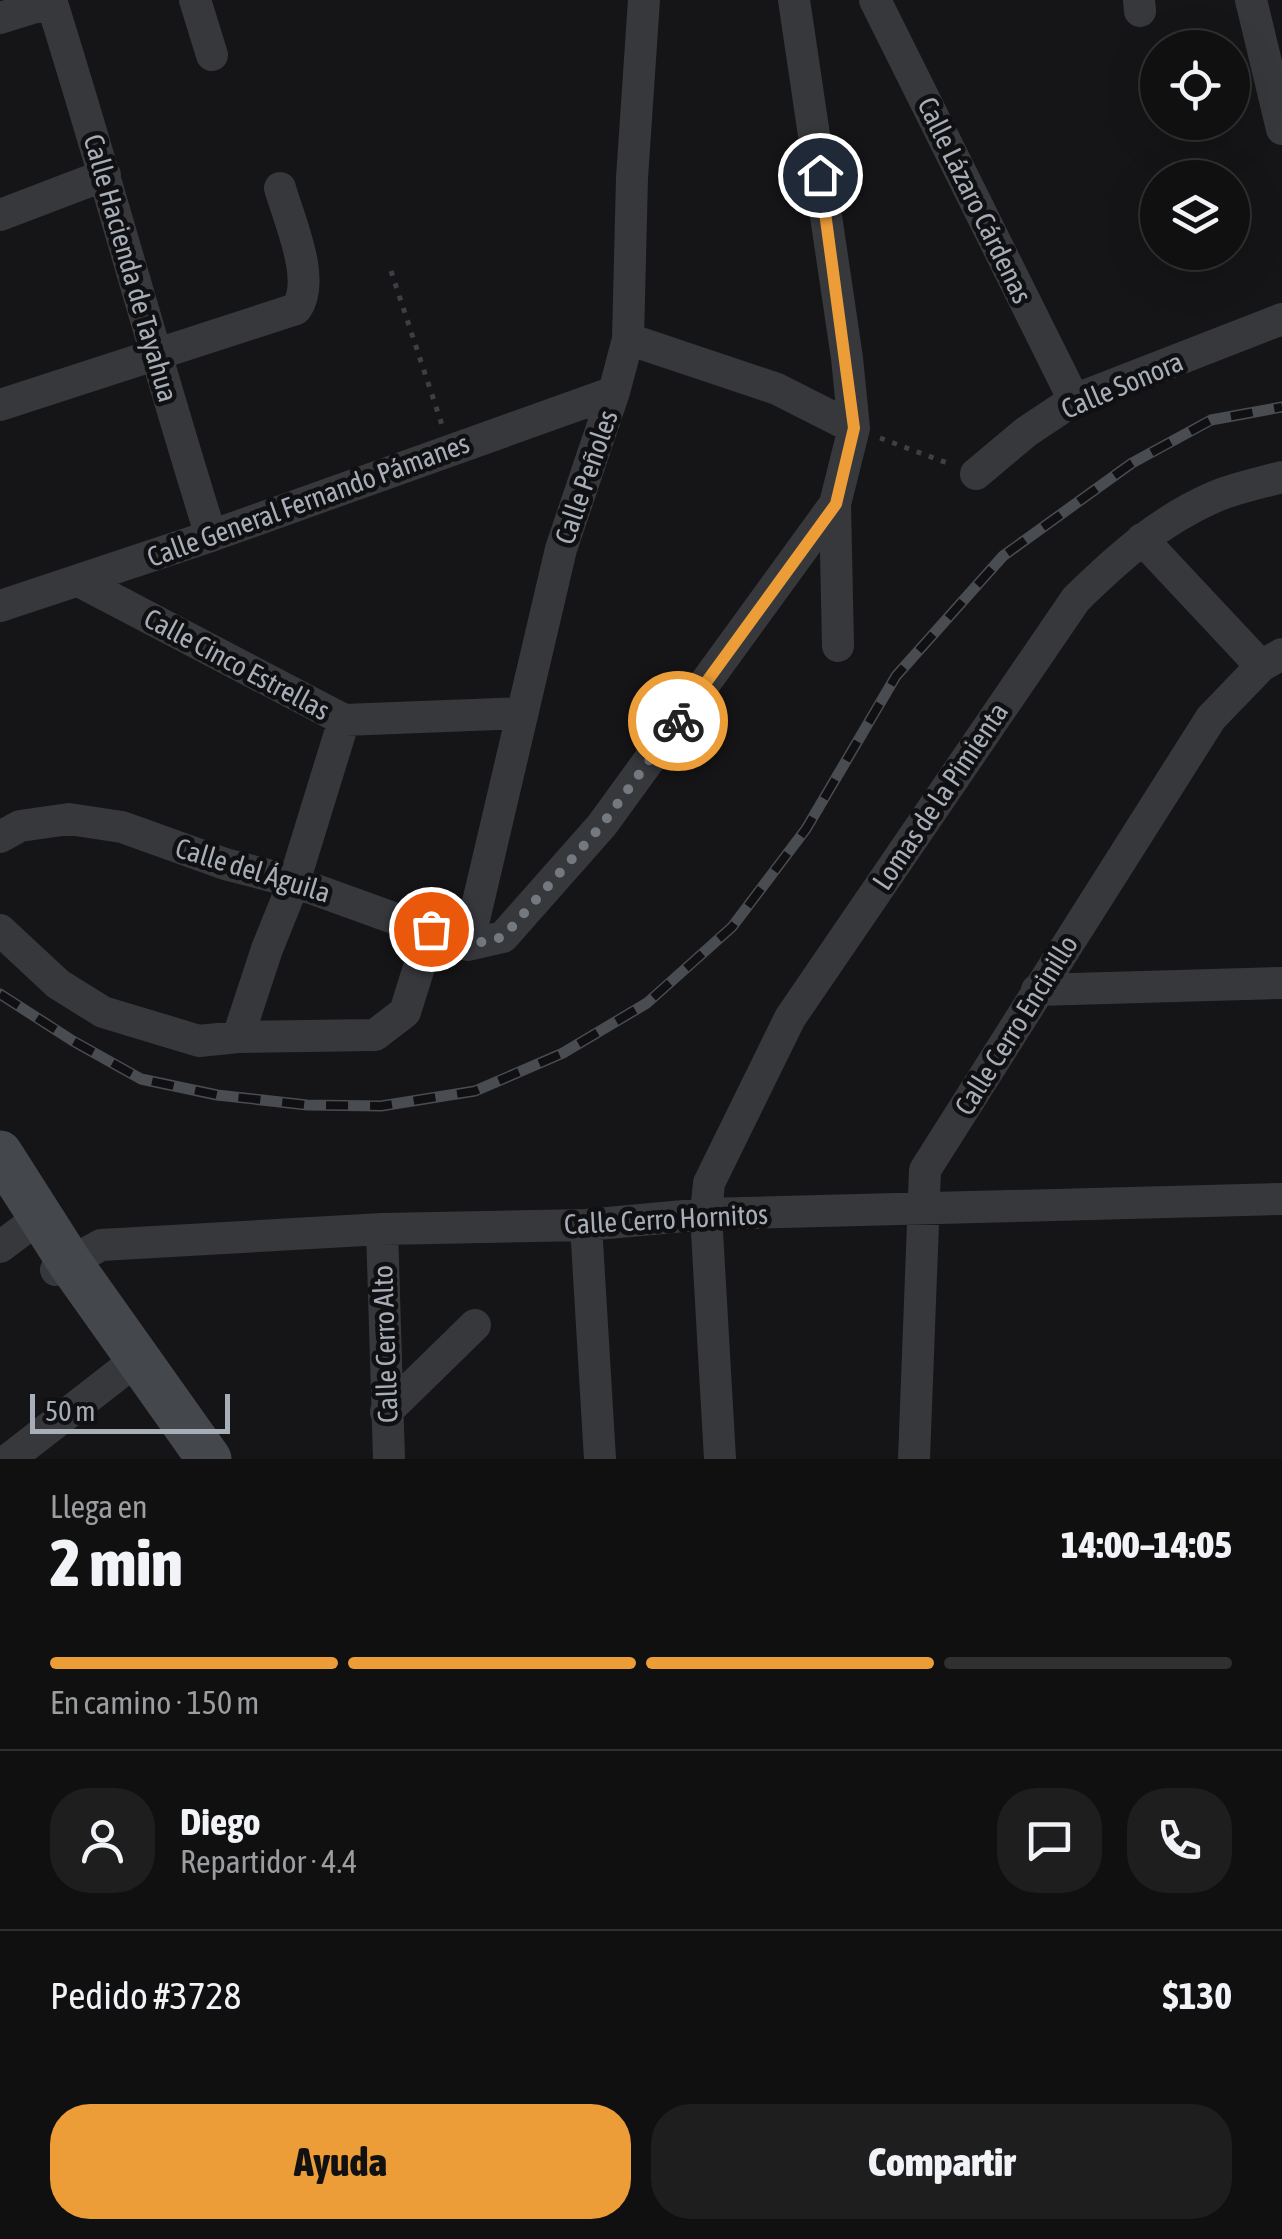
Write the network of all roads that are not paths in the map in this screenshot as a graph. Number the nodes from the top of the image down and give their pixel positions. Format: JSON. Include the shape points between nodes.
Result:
{"nodes":[{"id":1,"x":195,"y":0,"type":"edge"},
{"id":2,"x":644,"y":0,"type":"edge"},
{"id":3,"x":794,"y":0,"type":"edge"},
{"id":4,"x":875,"y":0,"type":"edge"},
{"id":5,"x":1250,"y":0,"type":"edge"},
{"id":6,"x":52,"y":1,"type":"edge"},
{"id":7,"x":0,"y":18,"type":"edge"},
{"id":8,"x":212,"y":55,"type":"dead end"},
{"id":9,"x":1282,"y":129,"type":"edge"},
{"id":10,"x":105,"y":176,"type":"junction"},
{"id":11,"x":280,"y":188,"type":"dead end"},
{"id":12,"x":0,"y":215,"type":"edge"},
{"id":13,"x":1282,"y":320,"type":"edge"},
{"id":14,"x":628,"y":339,"type":"junction"},
{"id":15,"x":153,"y":353,"type":"junction"},
{"id":16,"x":614,"y":392,"type":"junction"},
{"id":17,"x":1074,"y":400,"type":"junction"},
{"id":18,"x":0,"y":405,"type":"edge"},
{"id":19,"x":854,"y":428,"type":"junction"},
{"id":20,"x":976,"y":474,"type":"road end"},
{"id":21,"x":1282,"y":477,"type":"edge"},
{"id":22,"x":836,"y":504,"type":"junction"},
{"id":23,"x":211,"y":536,"type":"junction"},
{"id":24,"x":1142,"y":539,"type":"junction"},
{"id":25,"x":79,"y":581,"type":"junction"},
{"id":26,"x":0,"y":606,"type":"edge"},
{"id":27,"x":838,"y":646,"type":"dead end"},
{"id":28,"x":1271,"y":660,"type":"edge"},
{"id":29,"x":522,"y":713,"type":"junction"},
{"id":30,"x":344,"y":720,"type":"junction"},
{"id":31,"x":0,"y":838,"type":"edge"},
{"id":32,"x":294,"y":882,"type":"junction"},
{"id":33,"x":431,"y":929,"type":"junction"},
{"id":34,"x":0,"y":930,"type":"edge"},
{"id":35,"x":468,"y":945,"type":"junction"},
{"id":36,"x":1282,"y":984,"type":"edge"},
{"id":37,"x":1037,"y":990,"type":"junction"},
{"id":38,"x":238,"y":1037,"type":"junction"},
{"id":39,"x":0,"y":1153,"type":"edge"},
{"id":40,"x":0,"y":1180,"type":"edge"},
{"id":41,"x":1282,"y":1199,"type":"edge"},
{"id":42,"x":924,"y":1207,"type":"junction"},
{"id":43,"x":706,"y":1214,"type":"junction"},
{"id":44,"x":586,"y":1225,"type":"junction"},
{"id":45,"x":382,"y":1229,"type":"junction"},
{"id":46,"x":14,"y":1236,"type":"edge"},
{"id":47,"x":63,"y":1266,"type":"junction"},
{"id":48,"x":474,"y":1325,"type":"dead end"},
{"id":49,"x":126,"y":1368,"type":"junction"},
{"id":50,"x":386,"y":1412,"type":"junction"},
{"id":51,"x":8,"y":1459,"type":"edge"},
{"id":52,"x":188,"y":1459,"type":"edge"},
{"id":53,"x":209,"y":1459,"type":"edge"},
{"id":54,"x":389,"y":1459,"type":"edge"},
{"id":55,"x":600,"y":1459,"type":"edge"},
{"id":56,"x":720,"y":1459,"type":"edge"},
{"id":57,"x":914,"y":1459,"type":"edge"}],
"edges":[{"from":1,"to":8,"type":"street"},
{"from":2,"to":14,"type":"street","name":"Calle Peñoles"},
{"from":3,"to":19,"type":"street"},
{"from":4,"to":17,"type":"street","name":"Calle Lázaro Cárdenas"},
{"from":5,"to":9,"type":"street"},
{"from":6,"to":7,"type":"street"},
{"from":6,"to":10,"type":"street","name":"Calle Hacienda de Tayahua"},
{"from":10,"to":12,"type":"street"},
{"from":10,"to":15,"type":"street","name":"Calle Hacienda de Tayahua"},
{"from":11,"to":15,"type":"street","via":[[306,280],[296,309]]},
{"from":13,"to":17,"type":"street","name":"Calle Sonora"},
{"from":14,"to":16,"type":"street","name":"Calle Peñoles"},
{"from":14,"to":19,"type":"street","via":[[778,389]]},
{"from":15,"to":18,"type":"street"},
{"from":15,"to":23,"type":"street","name":"Calle Hacienda de Tayahua"},
{"from":16,"to":23,"type":"street","name":"Calle General Fernando Pámanes"},
{"from":16,"to":29,"type":"street","name":"Calle Peñoles","via":[[561,549]]},
{"from":17,"to":20,"type":"street","name":"Calle Sonora"},
{"from":19,"to":22,"type":"street"},
{"from":21,"to":24,"type":"street","name":"Lomas de la Pimienta","via":[[1218,496]]},
{"from":22,"to":27,"type":"street"},
{"from":22,"to":35,"type":"street","via":[[602,825],[503,937]]},
{"from":23,"to":25,"type":"street","name":"Calle General Fernando Pámanes"},
{"from":24,"to":28,"type":"street"},
{"from":24,"to":43,"type":"street","name":"Lomas de la Pimienta","via":[[1076,600],[790,1018],[708,1182]]},
{"from":25,"to":26,"type":"street","name":"Calle General Fernando Pámanes"},
{"from":25,"to":30,"type":"street","name":"Calle Cinco Estrellas"},
{"from":28,"to":37,"type":"street","name":"Calle Cerro Encinillo","via":[[1211,718]]},
{"from":29,"to":30,"type":"street","name":"Calle Cinco Estrellas"},
{"from":29,"to":35,"type":"street","name":"Calle Peñoles"},
{"from":30,"to":32,"type":"street"},
{"from":31,"to":32,"type":"street","name":"Calle del Águila","via":[[20,826],[69,818],[122,827]]},
{"from":32,"to":33,"type":"street","name":"Calle del Águila"},
{"from":32,"to":38,"type":"street"},
{"from":33,"to":35,"type":"street","name":"Calle del Águila"},
{"from":33,"to":38,"type":"street","via":[[406,1012],[375,1035]]},
{"from":34,"to":38,"type":"street","via":[[58,984],[102,1012],[199,1042]]},
{"from":36,"to":37,"type":"street"},
{"from":37,"to":42,"type":"street","name":"Calle Cerro Encinillo","via":[[925,1170]]},
{"from":39,"to":47,"type":"main road"},
{"from":40,"to":46,"type":"main road"},
{"from":41,"to":42,"type":"street","name":"Calle Cerro Hornitos"},
{"from":42,"to":43,"type":"street","name":"Calle Cerro Hornitos"},
{"from":42,"to":57,"type":"street","name":"Calle Cerro Encinillo"},
{"from":43,"to":44,"type":"street","name":"Calle Cerro Hornitos"},
{"from":43,"to":56,"type":"street","name":"Lomas de la Pimienta"},
{"from":44,"to":45,"type":"street","name":"Calle Cerro Hornitos"},
{"from":44,"to":55,"type":"street"},
{"from":45,"to":47,"type":"street","name":"Calle Cerro Hornitos","via":[[101,1245]]},
{"from":45,"to":50,"type":"street","name":"Calle Cerro Alto"},
{"from":46,"to":47,"type":"main road"},
{"from":47,"to":49,"type":"main road"},
{"from":47,"to":53,"type":"main road"},
{"from":48,"to":50,"type":"street"},
{"from":49,"to":51,"type":"street"},
{"from":49,"to":52,"type":"main road"},
{"from":50,"to":54,"type":"street","name":"Calle Cerro Alto"}]}
